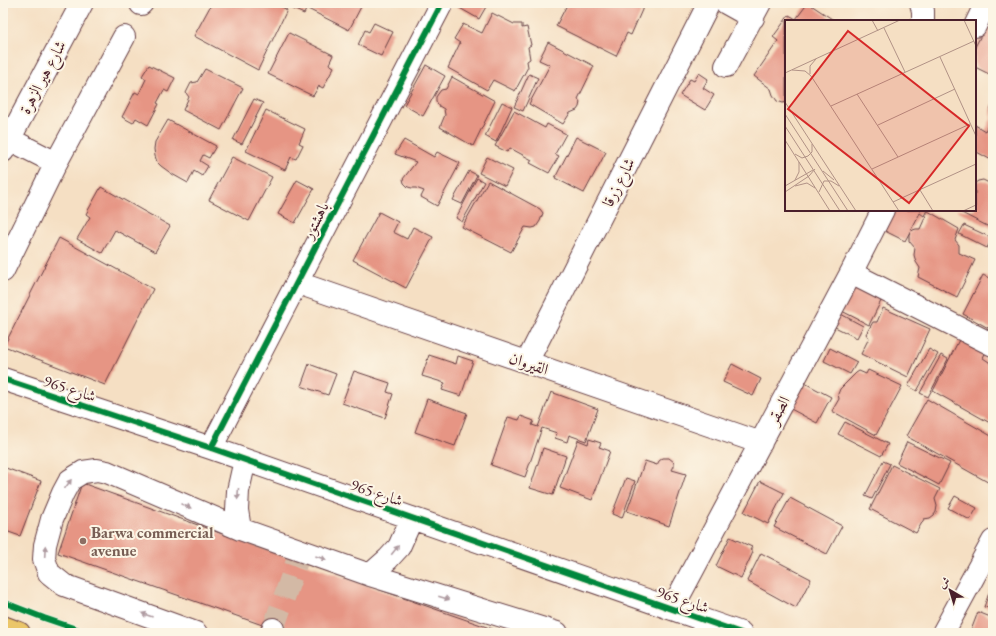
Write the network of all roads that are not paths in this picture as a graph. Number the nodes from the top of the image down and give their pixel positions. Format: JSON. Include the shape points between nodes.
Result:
{"nodes":[{"id":1,"x":82,"y":3,"type":"edge"},
{"id":2,"x":442,"y":3,"type":"edge"},
{"id":3,"x":709,"y":3,"type":"edge"},
{"id":4,"x":726,"y":3,"type":"edge"},
{"id":5,"x":920,"y":3,"type":"edge"},
{"id":6,"x":986,"y":3,"type":"edge"},
{"id":7,"x":756,"y":10,"type":"edge"},
{"id":8,"x":923,"y":20,"type":"edge"},
{"id":9,"x":976,"y":24,"type":"edge"},
{"id":10,"x":124,"y":36,"type":"dead end"},
{"id":11,"x":726,"y":66,"type":"dead end"},
{"id":12,"x":6,"y":145,"type":"edge"},
{"id":13,"x":56,"y":163,"type":"junction"},
{"id":14,"x":882,"y":211,"type":"edge"},
{"id":15,"x":3,"y":272,"type":"edge"},
{"id":16,"x":851,"y":273,"type":"junction"},
{"id":17,"x":298,"y":283,"type":"junction"},
{"id":18,"x":993,"y":345,"type":"edge"},
{"id":19,"x":526,"y":362,"type":"junction"},
{"id":20,"x":3,"y":379,"type":"edge"},
{"id":21,"x":761,"y":443,"type":"junction"},
{"id":22,"x":211,"y":448,"type":"junction"},
{"id":23,"x":245,"y":460,"type":"junction"},
{"id":24,"x":412,"y":518,"type":"junction"},
{"id":25,"x":240,"y":529,"type":"junction"},
{"id":26,"x":993,"y":540,"type":"edge"},
{"id":27,"x":370,"y":575,"type":"junction"},
{"id":28,"x":672,"y":609,"type":"junction"},
{"id":29,"x":3,"y":627,"type":"edge"},
{"id":30,"x":19,"y":633,"type":"edge"},
{"id":31,"x":196,"y":633,"type":"edge"},
{"id":32,"x":557,"y":633,"type":"edge"},
{"id":33,"x":741,"y":633,"type":"edge"},
{"id":34,"x":943,"y":633,"type":"edge"}],
"edges":[{"from":1,"to":12,"type":"street","name":"شارع هير الزهرة"},
{"from":2,"to":17,"type":"street","name":"باهشتور"},
{"from":3,"to":19,"type":"street","name":"شارع زرقا"},
{"from":4,"to":7,"type":"street"},
{"from":5,"to":8,"type":"street"},
{"from":6,"to":9,"type":"street"},
{"from":7,"to":11,"type":"street"},
{"from":10,"to":13,"type":"street"},
{"from":12,"to":13,"type":"street"},
{"from":13,"to":15,"type":"street"},
{"from":14,"to":16,"type":"street","name":"الصقر"},
{"from":16,"to":18,"type":"street"},
{"from":16,"to":21,"type":"street","name":"الصقر"},
{"from":17,"to":19,"type":"street","name":"القيروان"},
{"from":17,"to":22,"type":"street","name":"باهشتور"},
{"from":19,"to":21,"type":"street","name":"القيروان"},
{"from":20,"to":22,"type":"street","name":"شارع 965"},
{"from":21,"to":28,"type":"street","name":"الصقر"},
{"from":22,"to":23,"type":"street","name":"شارع 965"},
{"from":23,"to":24,"type":"street","name":"شارع 965"},
{"from":23,"to":25,"type":"street","one_way":true,"via":[[238,491]]},
{"from":27,"to":24,"type":"street","one_way":true,"via":[[399,547]]},
{"from":24,"to":28,"type":"street","name":"شارع 965"},
{"from":25,"to":27,"type":"street","one_way":true,"via":[[299,556]]},
{"from":31,"to":25,"type":"street","one_way":true,"via":[[64,586],[50,574],[44,558],[52,519],[70,480],[83,472],[97,470]]},
{"from":26,"to":34,"type":"street"},
{"from":27,"to":32,"type":"street","one_way":true},
{"from":28,"to":33,"type":"street","name":"شارع 965"},
{"from":29,"to":30,"type":"main road"}]}
